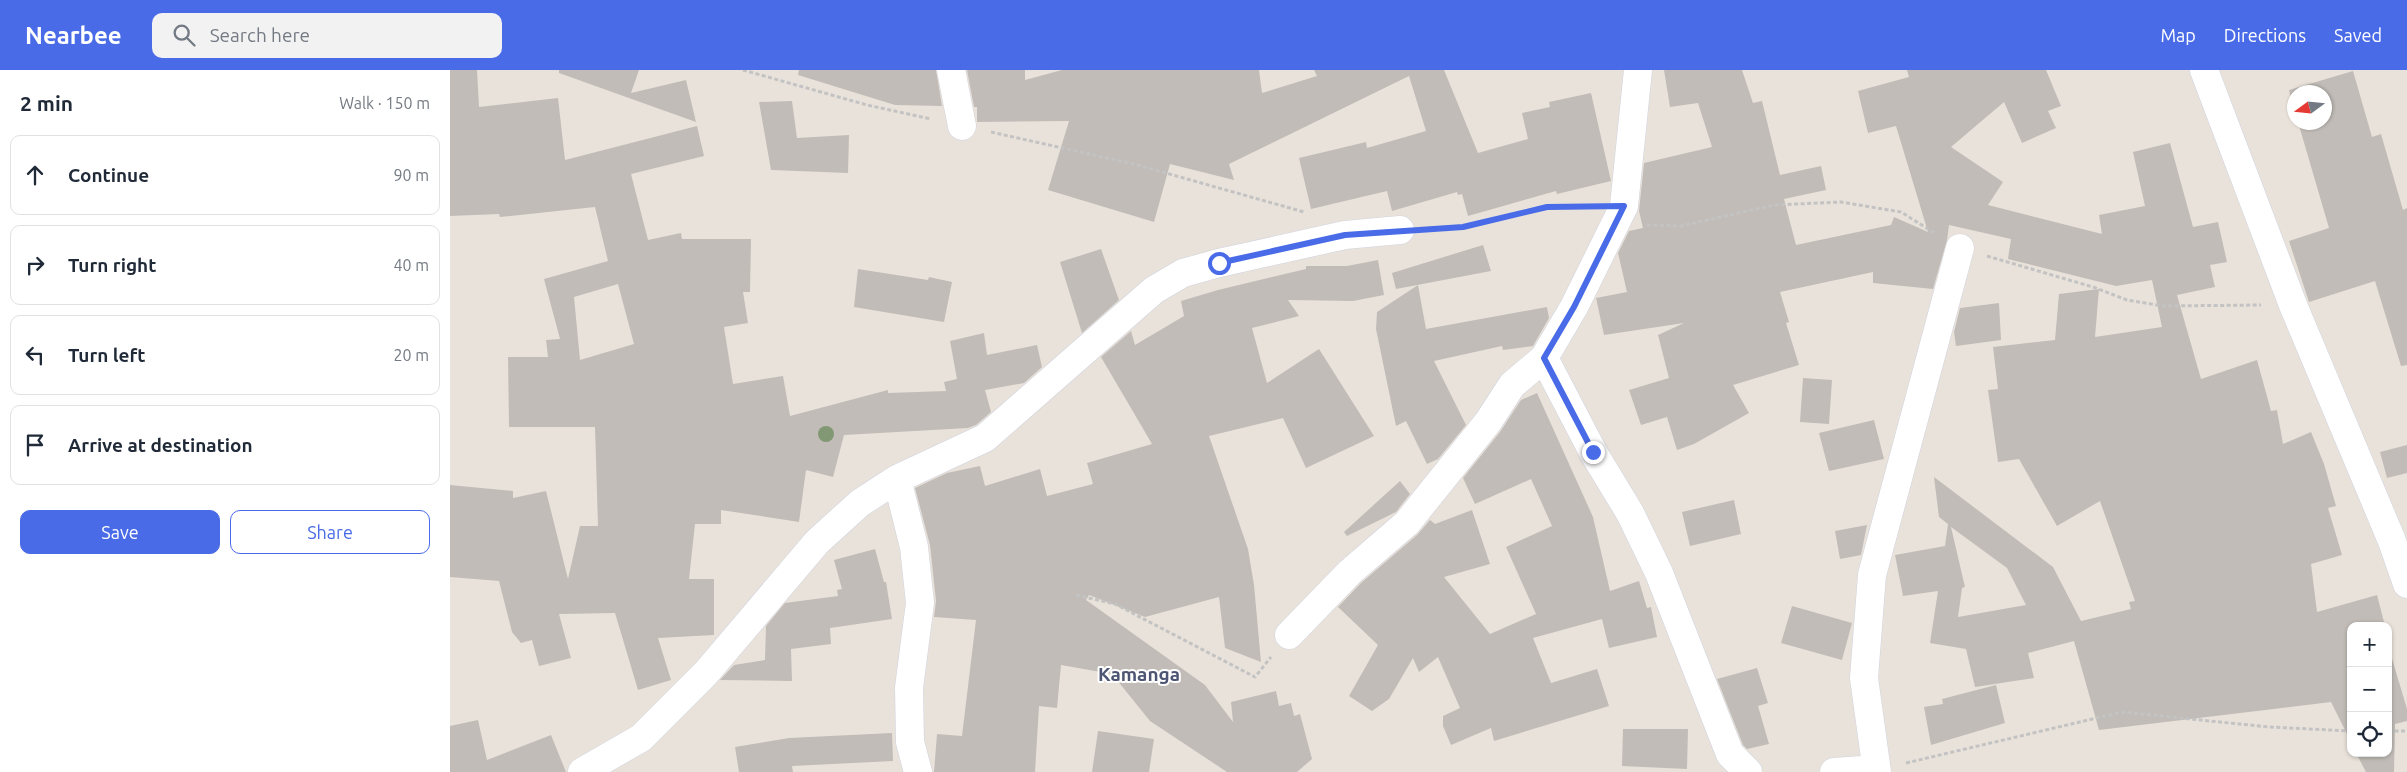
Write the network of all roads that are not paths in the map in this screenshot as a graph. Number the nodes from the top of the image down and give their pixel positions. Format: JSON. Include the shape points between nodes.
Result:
{"nodes":[{"id":1,"x":951,"y":70,"type":"edge"},
{"id":2,"x":1638,"y":70,"type":"edge"},
{"id":3,"x":2204,"y":70,"type":"edge"},
{"id":4,"x":962,"y":126,"type":"road end"},
{"id":5,"x":1400,"y":230,"type":"road end"},
{"id":6,"x":1960,"y":248,"type":"road end"},
{"id":7,"x":1544,"y":358,"type":"junction"},
{"id":8,"x":897,"y":479,"type":"junction"},
{"id":9,"x":2400,"y":539,"type":"edge"},
{"id":10,"x":2407,"y":584,"type":"edge"},
{"id":11,"x":1289,"y":635,"type":"road end"},
{"id":12,"x":1876,"y":771,"type":"edge"},
{"id":13,"x":582,"y":772,"type":"edge"},
{"id":14,"x":918,"y":772,"type":"edge"},
{"id":15,"x":1748,"y":772,"type":"edge"},
{"id":16,"x":1834,"y":772,"type":"edge"}],
"edges":[{"from":1,"to":4,"type":"street"},
{"from":2,"to":7,"type":"street","via":[[1624,206],[1574,307]]},
{"from":3,"to":9,"type":"street","via":[[2293,305]]},
{"from":5,"to":8,"type":"street","via":[[1345,235],[1183,273],[1154,290],[985,438]]},
{"from":6,"to":12,"type":"street","via":[[1872,575],[1864,678]]},
{"from":7,"to":11,"type":"street","via":[[1512,385],[1488,422],[1407,523],[1350,572]]},
{"from":7,"to":15,"type":"street","via":[[1593,452],[1630,513],[1659,573],[1730,754]]},
{"from":8,"to":13,"type":"street","via":[[860,503],[817,542],[706,673],[641,738]]},
{"from":8,"to":14,"type":"street","via":[[914,547],[920,603],[909,688],[910,742]]},
{"from":9,"to":10,"type":"street"},
{"from":12,"to":16,"type":"street"}]}
